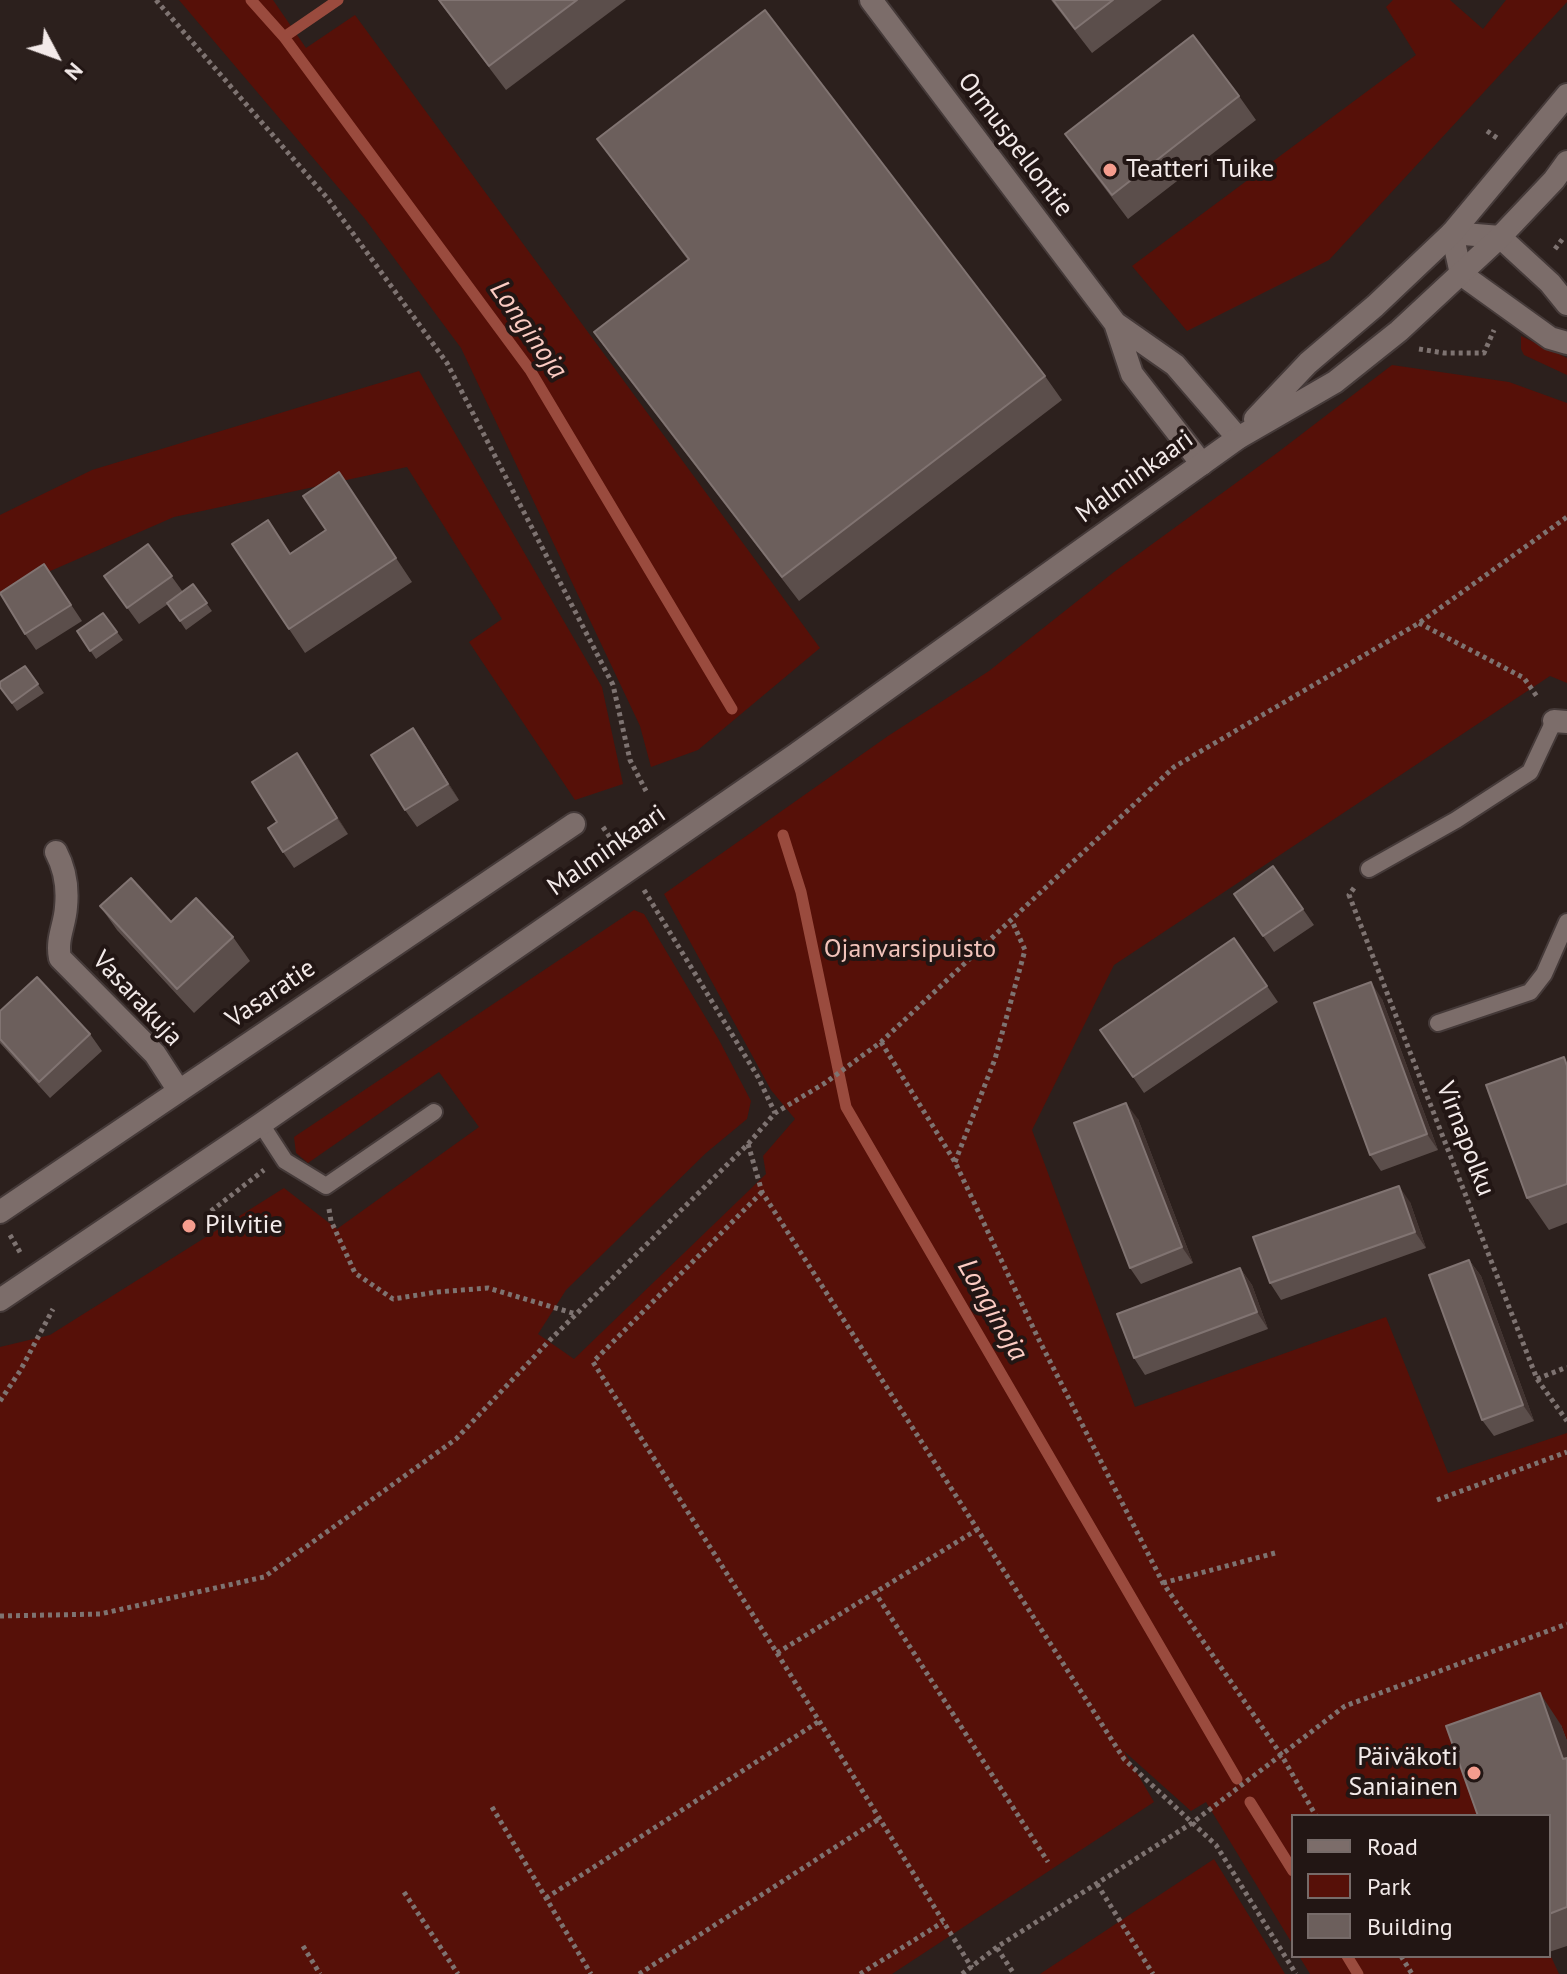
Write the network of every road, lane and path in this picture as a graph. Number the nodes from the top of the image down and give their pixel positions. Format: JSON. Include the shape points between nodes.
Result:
{"nodes":[{"id":1,"x":156,"y":0,"type":"edge"},
{"id":2,"x":871,"y":0,"type":"edge"},
{"id":3,"x":1567,"y":95,"type":"edge"},
{"id":4,"x":1567,"y":162,"type":"edge"},
{"id":5,"x":1452,"y":233,"type":"junction"},
{"id":6,"x":1500,"y":237,"type":"junction"},
{"id":7,"x":1461,"y":274,"type":"junction"},
{"id":8,"x":1567,"y":304,"type":"edge"},
{"id":9,"x":1115,"y":323,"type":"junction"},
{"id":10,"x":1567,"y":343,"type":"edge"},
{"id":11,"x":1420,"y":350,"type":"dead end"},
{"id":12,"x":1484,"y":353,"type":"dead end"},
{"id":13,"x":1238,"y":438,"type":"junction"},
{"id":14,"x":1202,"y":464,"type":"junction"},
{"id":15,"x":1567,"y":517,"type":"edge"},
{"id":16,"x":1419,"y":623,"type":"junction"},
{"id":17,"x":1560,"y":722,"type":"edge"},
{"id":18,"x":646,"y":791,"type":"dead end"},
{"id":19,"x":574,"y":824,"type":"dead end"},
{"id":20,"x":56,"y":852,"type":"dead end"},
{"id":21,"x":1369,"y":869,"type":"joint"},
{"id":22,"x":650,"y":899,"type":"dead end"},
{"id":23,"x":1012,"y":921,"type":"junction"},
{"id":24,"x":1567,"y":922,"type":"edge"},
{"id":25,"x":1438,"y":1023,"type":"dead end"},
{"id":26,"x":881,"y":1042,"type":"junction"},
{"id":27,"x":179,"y":1091,"type":"junction"},
{"id":28,"x":434,"y":1112,"type":"dead end"},
{"id":29,"x":775,"y":1113,"type":"junction"},
{"id":30,"x":261,"y":1124,"type":"junction"},
{"id":31,"x":748,"y":1144,"type":"junction"},
{"id":32,"x":285,"y":1161,"type":"junction"},
{"id":33,"x":955,"y":1162,"type":"junction"},
{"id":34,"x":326,"y":1186,"type":"junction"},
{"id":35,"x":762,"y":1192,"type":"junction"},
{"id":36,"x":211,"y":1211,"type":"dead end"},
{"id":37,"x":0,"y":1212,"type":"edge"},
{"id":38,"x":0,"y":1300,"type":"edge"},
{"id":39,"x":53,"y":1309,"type":"dead end"},
{"id":40,"x":577,"y":1314,"type":"junction"},
{"id":41,"x":1567,"y":1367,"type":"edge"},
{"id":42,"x":1537,"y":1379,"type":"junction"},
{"id":43,"x":0,"y":1401,"type":"edge"},
{"id":44,"x":1567,"y":1421,"type":"edge"},
{"id":45,"x":1567,"y":1452,"type":"edge"},
{"id":46,"x":1437,"y":1500,"type":"dead end"},
{"id":47,"x":978,"y":1529,"type":"junction"},
{"id":48,"x":1275,"y":1553,"type":"dead end"},
{"id":49,"x":1163,"y":1583,"type":"junction"},
{"id":50,"x":874,"y":1591,"type":"junction"},
{"id":51,"x":0,"y":1616,"type":"edge"},
{"id":52,"x":1567,"y":1624,"type":"edge"},
{"id":53,"x":777,"y":1653,"type":"junction"},
{"id":54,"x":818,"y":1722,"type":"junction"},
{"id":55,"x":1282,"y":1756,"type":"junction"},
{"id":56,"x":492,"y":1807,"type":"dead end"},
{"id":57,"x":1315,"y":1814,"type":"edge"},
{"id":58,"x":879,"y":1819,"type":"junction"},
{"id":59,"x":1192,"y":1823,"type":"junction"},
{"id":60,"x":1048,"y":1862,"type":"dead end"},
{"id":61,"x":1097,"y":1884,"type":"junction"},
{"id":62,"x":404,"y":1892,"type":"dead end"},
{"id":63,"x":546,"y":1898,"type":"junction"},
{"id":64,"x":943,"y":1922,"type":"junction"},
{"id":65,"x":303,"y":1946,"type":"dead end"},
{"id":66,"x":997,"y":1947,"type":"junction"},
{"id":67,"x":972,"y":1968,"type":"junction"},
{"id":68,"x":320,"y":1974,"type":"edge"},
{"id":69,"x":458,"y":1974,"type":"edge"},
{"id":70,"x":591,"y":1974,"type":"edge"},
{"id":71,"x":639,"y":1974,"type":"edge"},
{"id":72,"x":860,"y":1974,"type":"edge"},
{"id":73,"x":962,"y":1974,"type":"edge"},
{"id":74,"x":1014,"y":1974,"type":"edge"},
{"id":75,"x":1153,"y":1974,"type":"edge"},
{"id":76,"x":1296,"y":1974,"type":"edge"}],
"edges":[{"from":1,"to":18,"type":"path","via":[[328,199],[447,363],[613,685],[630,760]]},
{"from":2,"to":9,"type":"main road","name":"Ormuspellontie"},
{"from":3,"to":5,"type":"main road","name":"Malminkaari"},
{"from":4,"to":6,"type":"main road","name":"Malminkaari"},
{"from":5,"to":6,"type":"main road"},
{"from":5,"to":7,"type":"main road"},
{"from":5,"to":13,"type":"main road","name":"Malminkaari","via":[[1308,363]]},
{"from":6,"to":7,"type":"main road","name":"Malminkaari"},
{"from":6,"to":8,"type":"main road"},
{"from":7,"to":10,"type":"main road","via":[[1550,338]]},
{"from":7,"to":13,"type":"main road","name":"Malminkaari","via":[[1335,382]]},
{"from":9,"to":13,"type":"main road","name":"Ormuspellontie","via":[[1175,365]]},
{"from":9,"to":14,"type":"main road","name":"Ormuspellontie","via":[[1132,374]]},
{"from":11,"to":12,"type":"path"},
{"from":13,"to":14,"type":"main road","name":"Malminkaari"},
{"from":14,"to":30,"type":"main road","name":"Malminkaari","via":[[795,755]]},
{"from":15,"to":16,"type":"path"},
{"from":16,"to":17,"type":"path","via":[[1524,678]]},
{"from":16,"to":23,"type":"path","via":[[1174,767]]},
{"from":17,"to":21,"type":"lane","via":[[1530,772]]},
{"from":19,"to":27,"type":"main road","name":"Vasaratie"},
{"from":20,"to":27,"type":"main road","name":"Vasarakuja","via":[[65,870],[60,958],[155,1054]]},
{"from":21,"to":42,"type":"path","name":"Virnapolku","via":[[1349,895]]},
{"from":22,"to":29,"type":"path"},
{"from":23,"to":26,"type":"path"},
{"from":23,"to":33,"type":"path","via":[[1025,950],[995,1059]]},
{"from":24,"to":25,"type":"lane","via":[[1530,992]]},
{"from":26,"to":29,"type":"path"},
{"from":26,"to":33,"type":"path"},
{"from":27,"to":37,"type":"main road","name":"Vasaratie"},
{"from":28,"to":34,"type":"lane"},
{"from":29,"to":31,"type":"path"},
{"from":30,"to":32,"type":"lane"},
{"from":30,"to":38,"type":"main road","name":"Malminkaari"},
{"from":31,"to":35,"type":"path"},
{"from":31,"to":40,"type":"path"},
{"from":32,"to":34,"type":"lane"},
{"from":32,"to":36,"type":"path","via":[[263,1171]]},
{"from":33,"to":49,"type":"path"},
{"from":34,"to":40,"type":"path","via":[[331,1221],[355,1273],[393,1299],[488,1288]]},
{"from":35,"to":47,"type":"path"},
{"from":35,"to":53,"type":"path","via":[[593,1362]]},
{"from":39,"to":43,"type":"path"},
{"from":40,"to":51,"type":"path","via":[[456,1439],[264,1577],[100,1614]]},
{"from":41,"to":42,"type":"path"},
{"from":42,"to":44,"type":"path","name":"Virnapolku"},
{"from":45,"to":46,"type":"path"},
{"from":47,"to":50,"type":"path"},
{"from":47,"to":59,"type":"path","via":[[1124,1759]]},
{"from":48,"to":49,"type":"path"},
{"from":49,"to":55,"type":"path"},
{"from":50,"to":53,"type":"path"},
{"from":50,"to":60,"type":"path"},
{"from":52,"to":55,"type":"path","via":[[1345,1706]]},
{"from":53,"to":54,"type":"path"},
{"from":54,"to":58,"type":"path"},
{"from":54,"to":63,"type":"path"},
{"from":55,"to":57,"type":"path"},
{"from":55,"to":59,"type":"path"},
{"from":56,"to":63,"type":"path"},
{"from":58,"to":64,"type":"path"},
{"from":58,"to":71,"type":"path"},
{"from":59,"to":61,"type":"path"},
{"from":59,"to":76,"type":"path","via":[[1216,1845]]},
{"from":61,"to":66,"type":"path"},
{"from":61,"to":75,"type":"path"},
{"from":62,"to":69,"type":"path"},
{"from":63,"to":70,"type":"path"},
{"from":64,"to":67,"type":"path"},
{"from":64,"to":72,"type":"path"},
{"from":65,"to":68,"type":"path"},
{"from":66,"to":67,"type":"path"},
{"from":66,"to":74,"type":"path"},
{"from":67,"to":73,"type":"path"}]}
